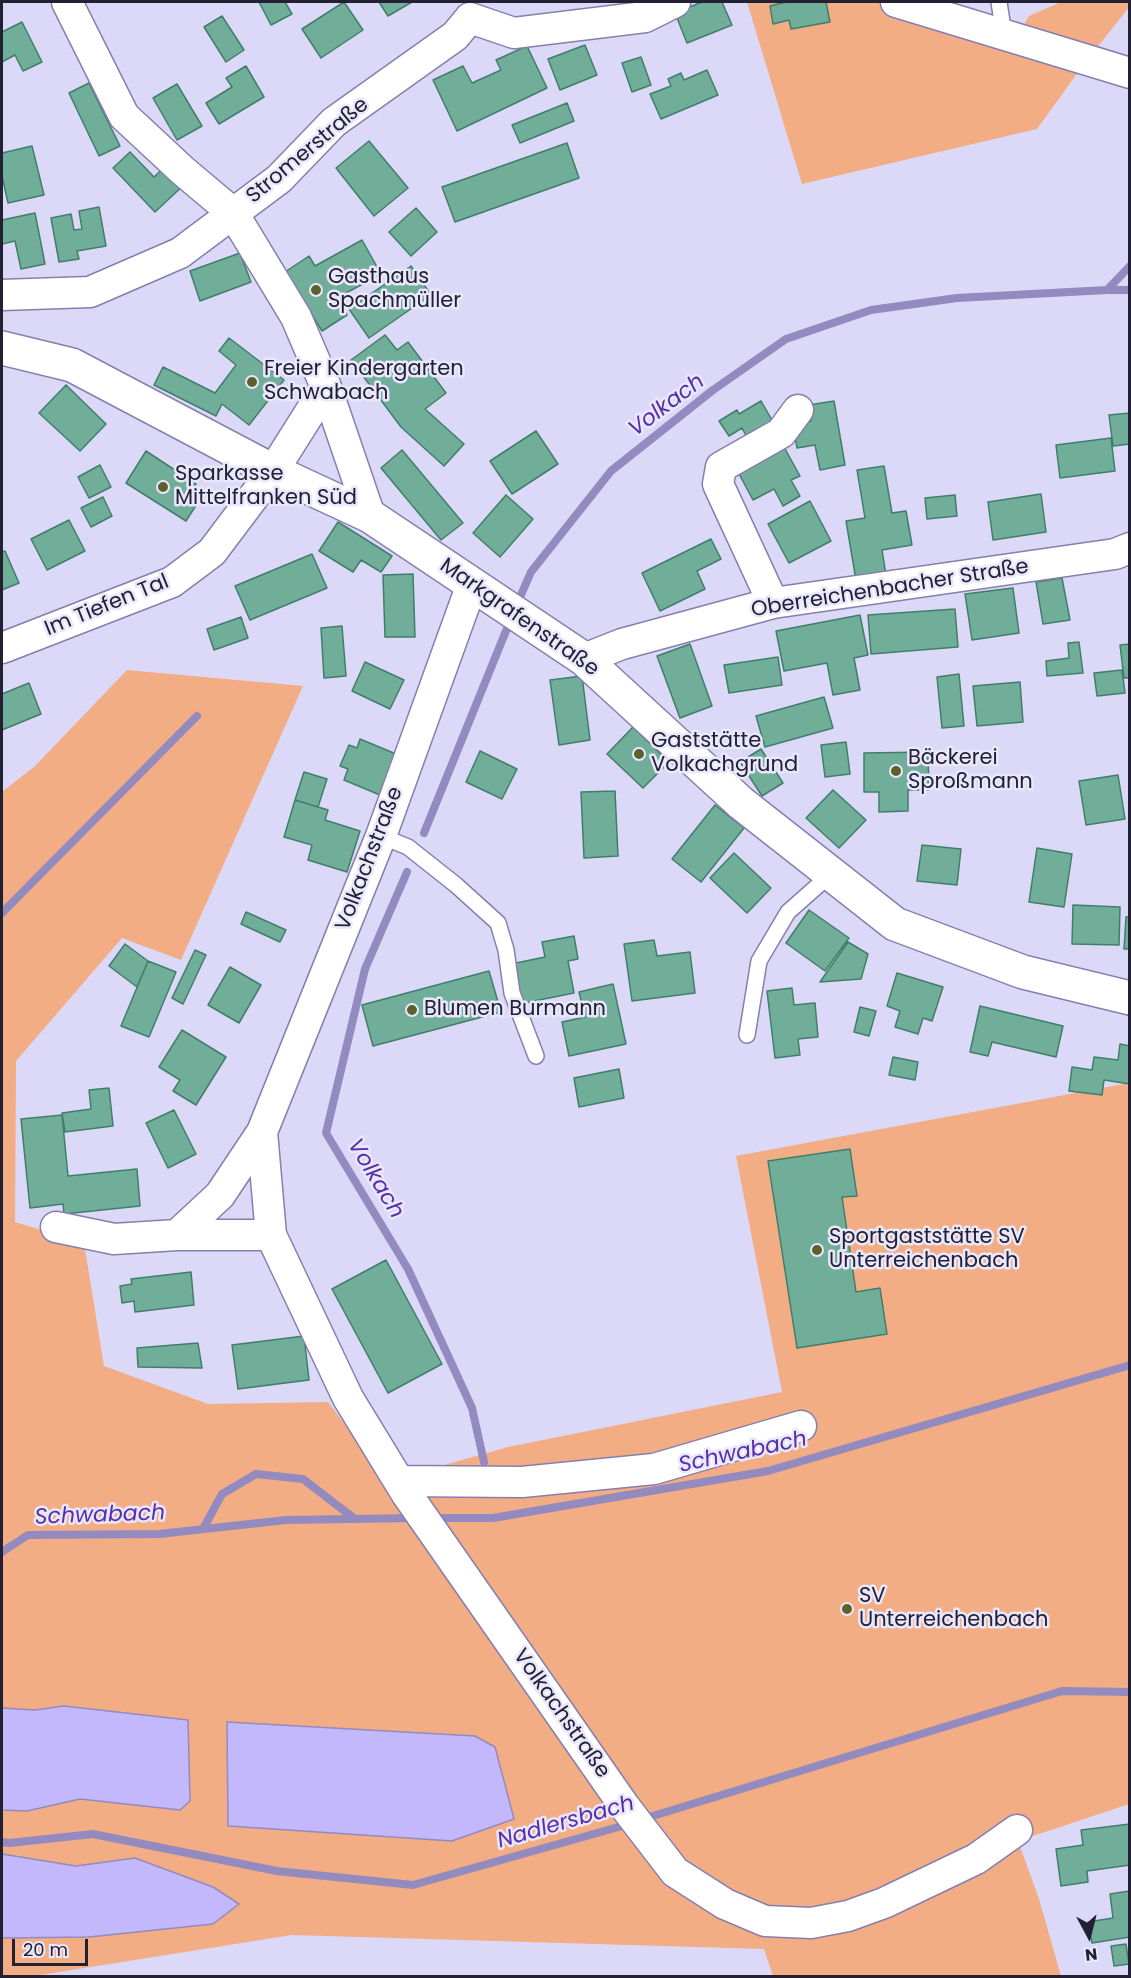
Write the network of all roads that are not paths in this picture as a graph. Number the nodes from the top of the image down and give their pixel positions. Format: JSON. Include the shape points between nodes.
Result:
{"nodes":[{"id":1,"x":67,"y":2,"type":"edge"},
{"id":2,"x":675,"y":2,"type":"edge"},
{"id":3,"x":896,"y":2,"type":"edge"},
{"id":4,"x":999,"y":2,"type":"edge"},
{"id":5,"x":471,"y":10,"type":"edge"},
{"id":6,"x":1004,"y":35,"type":"junction"},
{"id":7,"x":1130,"y":73,"type":"edge"},
{"id":8,"x":233,"y":213,"type":"junction"},
{"id":9,"x":2,"y":295,"type":"edge"},
{"id":10,"x":2,"y":348,"type":"edge"},
{"id":11,"x":326,"y":387,"type":"junction"},
{"id":12,"x":798,"y":410,"type":"dead end"},
{"id":13,"x":273,"y":471,"type":"junction"},
{"id":14,"x":370,"y":516,"type":"junction"},
{"id":15,"x":1130,"y":548,"type":"edge"},
{"id":16,"x":479,"y":588,"type":"junction"},
{"id":17,"x":773,"y":603,"type":"junction"},
{"id":18,"x":2,"y":648,"type":"edge"},
{"id":19,"x":584,"y":659,"type":"junction"},
{"id":20,"x":381,"y":836,"type":"junction"},
{"id":21,"x":831,"y":874,"type":"junction"},
{"id":22,"x":1130,"y":998,"type":"edge"},
{"id":23,"x":747,"y":1035,"type":"dead end"},
{"id":24,"x":536,"y":1056,"type":"dead end"},
{"id":25,"x":262,"y":1132,"type":"junction"},
{"id":26,"x":56,"y":1227,"type":"dead end"},
{"id":27,"x":177,"y":1235,"type":"junction"},
{"id":28,"x":271,"y":1235,"type":"junction"},
{"id":29,"x":801,"y":1426,"type":"dead end"},
{"id":30,"x":403,"y":1487,"type":"junction"},
{"id":31,"x":1017,"y":1830,"type":"dead end"}],
"edges":[{"from":1,"to":8,"type":"street","via":[[124,116]]},
{"from":2,"to":5,"type":"street","name":"Stromerstraße","via":[[645,17],[514,33]]},
{"from":3,"to":6,"type":"street"},
{"from":4,"to":6,"type":"lane"},
{"from":5,"to":8,"type":"street","name":"Stromerstraße","via":[[455,36],[334,122],[279,179]]},
{"from":6,"to":7,"type":"street"},
{"from":8,"to":9,"type":"street","name":"Stromerstraße","via":[[180,253],[90,292]]},
{"from":8,"to":11,"type":"street","via":[[296,317]]},
{"from":10,"to":13,"type":"main road","name":"Markgrafenstraße","via":[[72,365]]},
{"from":11,"to":13,"type":"street","name":"Im Tiefen Tal"},
{"from":11,"to":14,"type":"street"},
{"from":12,"to":17,"type":"street","via":[[781,433],[721,467],[718,484]]},
{"from":13,"to":14,"type":"main road","name":"Markgrafenstraße"},
{"from":13,"to":18,"type":"street","name":"Im Tiefen Tal","via":[[212,552],[172,582]]},
{"from":14,"to":16,"type":"main road","name":"Markgrafenstraße"},
{"from":15,"to":17,"type":"street","name":"Oberreichenbacher Straße","via":[[1115,554]]},
{"from":16,"to":19,"type":"main road","name":"Markgrafenstraße"},
{"from":16,"to":20,"type":"street","name":"Volkachstraße"},
{"from":17,"to":19,"type":"street","name":"Oberreichenbacher Straße","via":[[622,644]]},
{"from":19,"to":21,"type":"main road","name":"Markgrafenstraße","via":[[741,803]]},
{"from":20,"to":24,"type":"lane","via":[[408,847],[498,923],[512,993]]},
{"from":20,"to":25,"type":"street","name":"Volkachstraße"},
{"from":21,"to":22,"type":"main road","name":"Markgrafenstraße","via":[[895,924],[1023,972]]},
{"from":21,"to":23,"type":"lane","via":[[788,912],[759,961]]},
{"from":25,"to":27,"type":"street","name":"Volkachstraße","via":[[220,1195]]},
{"from":25,"to":28,"type":"street","name":"Volkachstraße"},
{"from":26,"to":27,"type":"street","via":[[114,1239]]},
{"from":27,"to":28,"type":"street"},
{"from":28,"to":30,"type":"street","name":"Volkachstraße","via":[[348,1398]]},
{"from":29,"to":30,"type":"street","via":[[654,1469],[522,1482]]},
{"from":30,"to":31,"type":"street","name":"Volkachstraße","via":[[675,1872],[725,1904],[765,1921],[811,1923],[848,1916],[975,1859]]}]}
